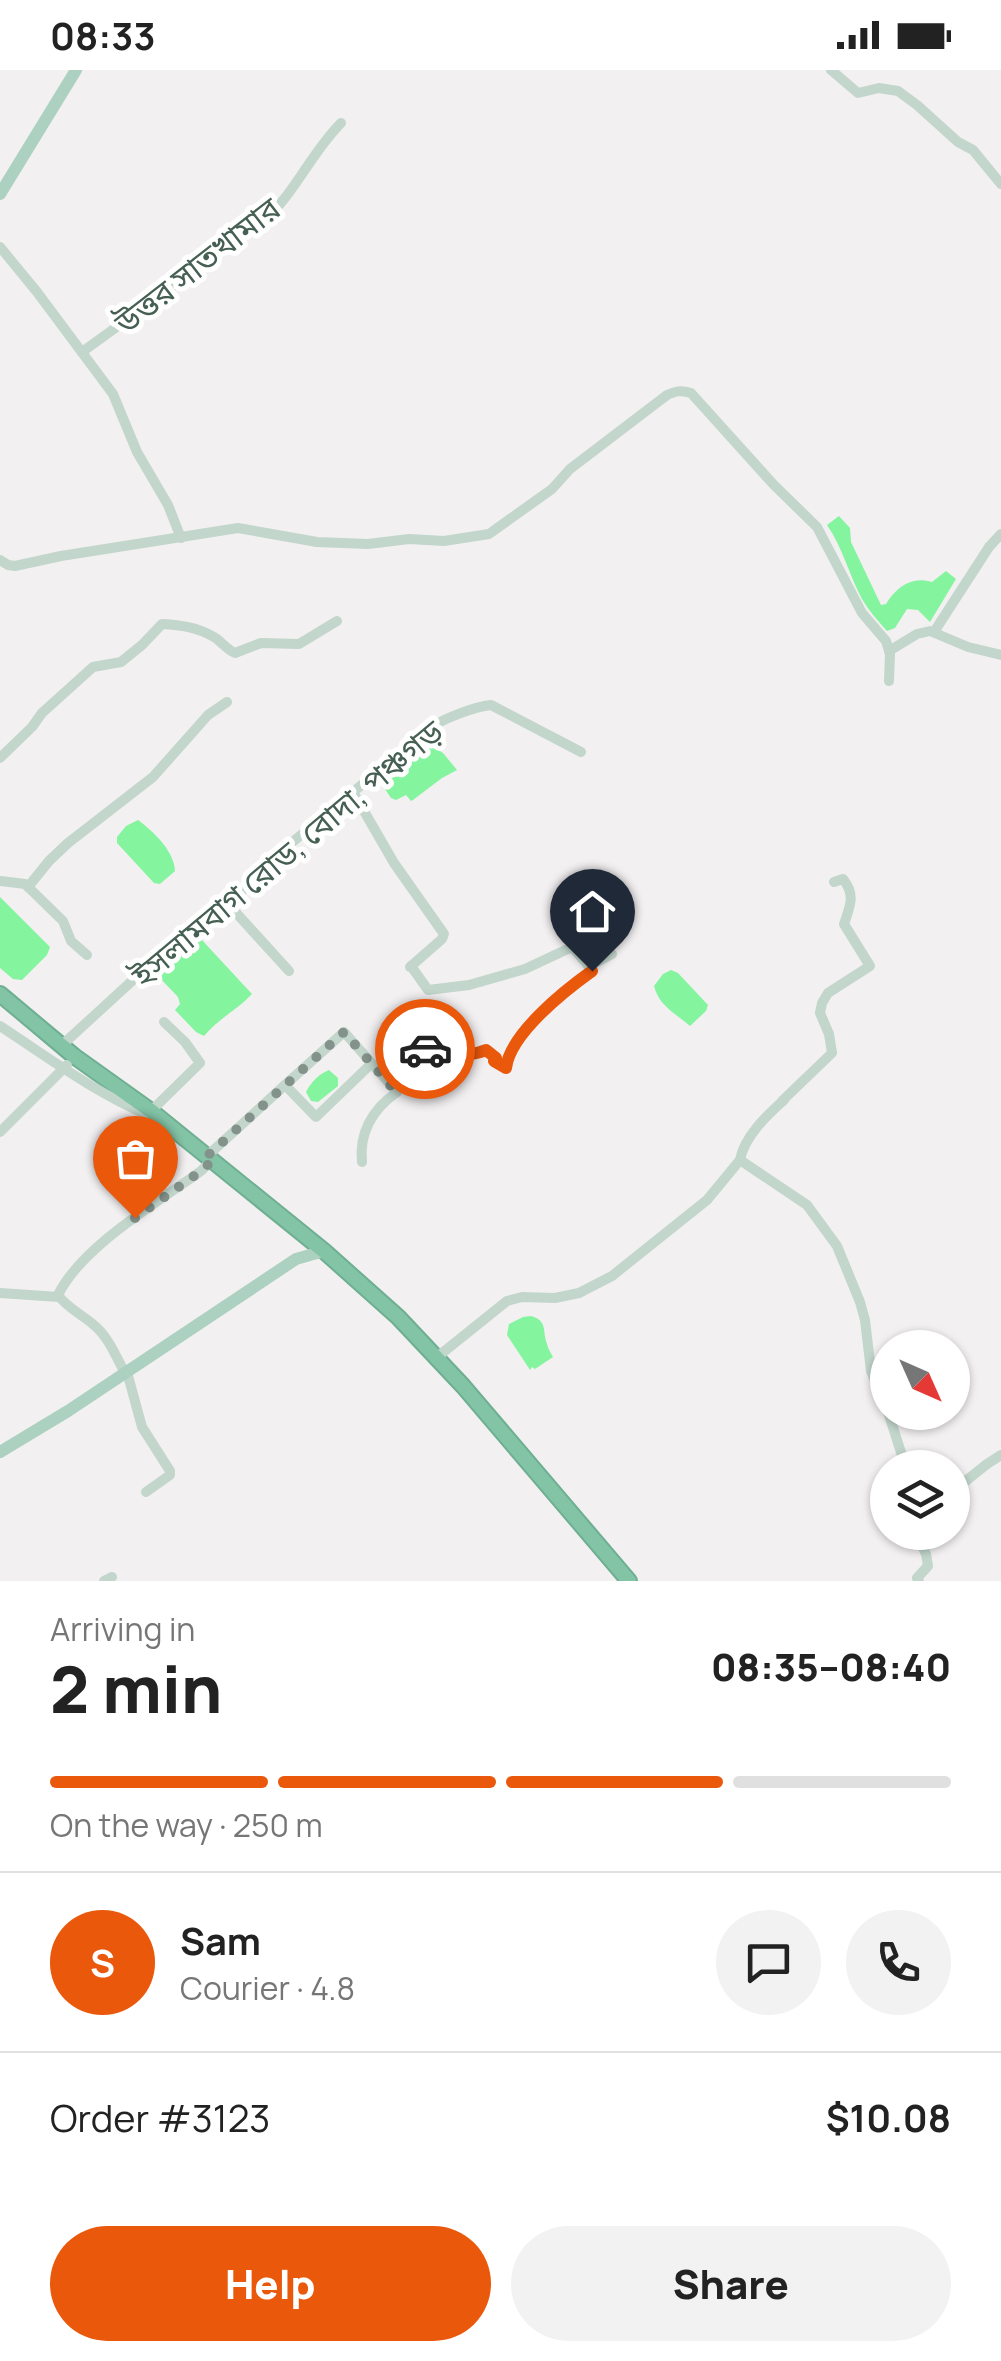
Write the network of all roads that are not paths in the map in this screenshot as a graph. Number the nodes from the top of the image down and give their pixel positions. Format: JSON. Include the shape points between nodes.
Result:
{"nodes":[{"id":1,"x":76,"y":70,"type":"edge"},
{"id":2,"x":831,"y":70,"type":"edge"},
{"id":3,"x":342,"y":124,"type":"dead end"},
{"id":4,"x":1001,"y":184,"type":"edge"},
{"id":5,"x":0,"y":194,"type":"edge"},
{"id":6,"x":0,"y":247,"type":"edge"},
{"id":7,"x":82,"y":352,"type":"junction"},
{"id":8,"x":1001,"y":534,"type":"edge"},
{"id":9,"x":181,"y":538,"type":"junction"},
{"id":10,"x":0,"y":560,"type":"edge"},
{"id":11,"x":336,"y":621,"type":"dead end"},
{"id":12,"x":934,"y":632,"type":"junction"},
{"id":13,"x":890,"y":651,"type":"junction"},
{"id":14,"x":1001,"y":655,"type":"edge"},
{"id":15,"x":889,"y":681,"type":"dead end"},
{"id":16,"x":227,"y":702,"type":"dead end"},
{"id":17,"x":582,"y":752,"type":"dead end"},
{"id":18,"x":0,"y":758,"type":"edge"},
{"id":19,"x":353,"y":792,"type":"junction"},
{"id":20,"x":834,"y":882,"type":"dead end"},
{"id":21,"x":0,"y":884,"type":"edge"},
{"id":22,"x":28,"y":887,"type":"junction"},
{"id":23,"x":228,"y":905,"type":"junction"},
{"id":24,"x":612,"y":954,"type":"dead end"},
{"id":25,"x":87,"y":955,"type":"dead end"},
{"id":26,"x":589,"y":967,"type":"junction"},
{"id":27,"x":289,"y":971,"type":"dead end"},
{"id":28,"x":0,"y":994,"type":"edge"},
{"id":29,"x":164,"y":1022,"type":"dead end"},
{"id":30,"x":0,"y":1026,"type":"edge"},
{"id":31,"x":61,"y":1046,"type":"junction"},
{"id":32,"x":74,"y":1056,"type":"junction"},
{"id":33,"x":372,"y":1064,"type":"dead end"},
{"id":34,"x":63,"y":1069,"type":"junction"},
{"id":35,"x":285,"y":1085,"type":"junction"},
{"id":36,"x":396,"y":1092,"type":"junction"},
{"id":37,"x":157,"y":1116,"type":"junction"},
{"id":38,"x":0,"y":1132,"type":"edge"},
{"id":39,"x":209,"y":1159,"type":"junction"},
{"id":40,"x":740,"y":1160,"type":"junction"},
{"id":41,"x":362,"y":1162,"type":"dead end"},
{"id":42,"x":298,"y":1232,"type":"junction"},
{"id":43,"x":317,"y":1247,"type":"junction"},
{"id":44,"x":294,"y":1252,"type":"junction"},
{"id":45,"x":278,"y":1272,"type":"junction"},
{"id":46,"x":0,"y":1293,"type":"edge"},
{"id":47,"x":59,"y":1297,"type":"junction"},
{"id":48,"x":436,"y":1358,"type":"junction"},
{"id":49,"x":870,"y":1362,"type":"edge"},
{"id":50,"x":126,"y":1373,"type":"junction"},
{"id":51,"x":1,"y":1450,"type":"edge"},
{"id":52,"x":1001,"y":1455,"type":"edge"},
{"id":53,"x":970,"y":1478,"type":"edge"},
{"id":54,"x":146,"y":1492,"type":"dead end"},
{"id":55,"x":924,"y":1550,"type":"edge"},
{"id":56,"x":629,"y":1581,"type":"edge"},
{"id":57,"x":919,"y":1581,"type":"edge"}],
"edges":[{"from":1,"to":5,"type":"main road"},
{"from":2,"to":4,"type":"street","via":[[858,93],[898,91],[973,150]]},
{"from":3,"to":7,"type":"street","name":"উত্তর সাতখামার","via":[[266,219]]},
{"from":6,"to":7,"type":"street","name":"উত্তর সাতখামার"},
{"from":7,"to":9,"type":"street","name":"উত্তর সাতখামার","via":[[113,394]]},
{"from":8,"to":12,"type":"street"},
{"from":9,"to":10,"type":"street","via":[[15,566]]},
{"from":9,"to":13,"type":"street","via":[[238,528],[368,544],[488,534],[677,390],[691,394],[816,527],[862,614]]},
{"from":11,"to":18,"type":"street","via":[[298,644],[261,643],[235,653],[187,626],[162,624],[120,662],[93,668]]},
{"from":12,"to":13,"type":"street"},
{"from":12,"to":14,"type":"street"},
{"from":13,"to":15,"type":"street"},
{"from":16,"to":22,"type":"street"},
{"from":17,"to":19,"type":"street","name":"ইসলামবাগ রোড, বোদা, পঞ্চগড়","via":[[502,709],[480,706],[433,726]]},
{"from":19,"to":23,"type":"street","name":"ইসলামবাগ রোড, বোদা, পঞ্চগড়"},
{"from":19,"to":26,"type":"street","via":[[444,934],[410,967],[428,990],[525,969],[572,947]]},
{"from":20,"to":40,"type":"street","via":[[843,879],[852,892],[844,924],[870,966],[828,993],[820,1013],[830,1057],[766,1116]]},
{"from":21,"to":22,"type":"street"},
{"from":22,"to":25,"type":"street"},
{"from":23,"to":27,"type":"street"},
{"from":23,"to":31,"type":"street","name":"ইসলামবাগ রোড, বোদা, পঞ্চগড়","via":[[156,959]]},
{"from":24,"to":26,"type":"street"},
{"from":26,"to":36,"type":"street","via":[[520,1037],[506,1068],[486,1050],[461,1053],[436,1038],[403,1073]]},
{"from":28,"to":31,"type":"highway"},
{"from":29,"to":37,"type":"street","via":[[200,1063]]},
{"from":30,"to":34,"type":"street"},
{"from":31,"to":32,"type":"highway"},
{"from":32,"to":34,"type":"street"},
{"from":32,"to":37,"type":"highway"},
{"from":33,"to":35,"type":"street","via":[[316,1117]]},
{"from":34,"to":37,"type":"street"},
{"from":34,"to":38,"type":"street"},
{"from":35,"to":36,"type":"street","via":[[344,1032]]},
{"from":35,"to":39,"type":"street"},
{"from":36,"to":41,"type":"street","via":[[365,1129]]},
{"from":37,"to":39,"type":"highway"},
{"from":39,"to":42,"type":"highway"},
{"from":39,"to":47,"type":"street","via":[[93,1251]]},
{"from":40,"to":48,"type":"street","via":[[707,1200],[612,1276],[578,1294],[507,1301]]},
{"from":40,"to":49,"type":"street","via":[[807,1205],[836,1246],[860,1302]]},
{"from":42,"to":43,"type":"highway"},
{"from":42,"to":44,"type":"highway"},
{"from":43,"to":44,"type":"main road"},
{"from":43,"to":45,"type":"main road"},
{"from":43,"to":48,"type":"highway"},
{"from":44,"to":45,"type":"main road"},
{"from":45,"to":50,"type":"main road"},
{"from":46,"to":47,"type":"street"},
{"from":47,"to":50,"type":"street","via":[[106,1337]]},
{"from":48,"to":56,"type":"highway"},
{"from":50,"to":51,"type":"main road"},
{"from":50,"to":54,"type":"street","via":[[142,1427],[170,1472]]},
{"from":52,"to":53,"type":"street"},
{"from":55,"to":57,"type":"street","via":[[928,1566]]}]}
